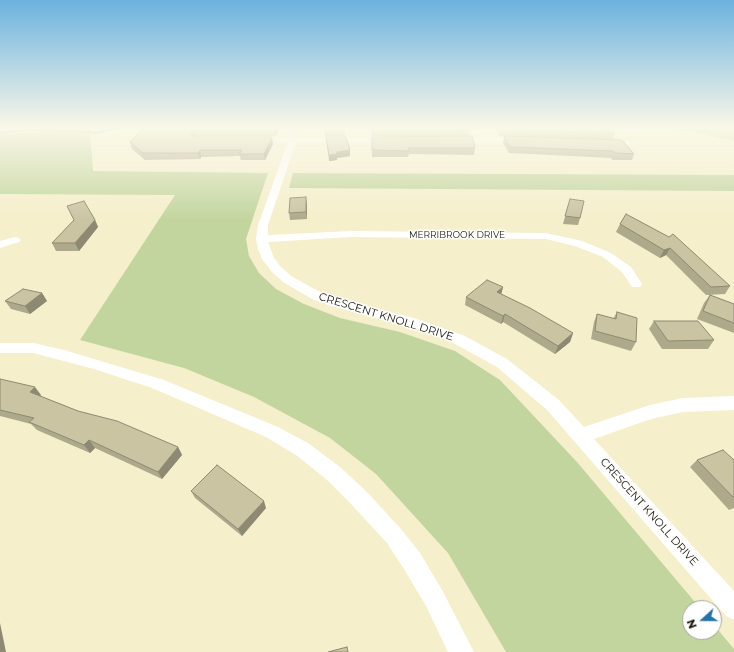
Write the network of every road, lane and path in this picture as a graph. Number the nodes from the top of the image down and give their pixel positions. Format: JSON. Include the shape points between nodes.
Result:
{"nodes":[{"id":1,"x":286,"y":158,"type":"edge"},
{"id":2,"x":262,"y":239,"type":"junction"},
{"id":3,"x":15,"y":240,"type":"dead end"},
{"id":4,"x":0,"y":246,"type":"edge"},
{"id":5,"x":636,"y":284,"type":"dead end"},
{"id":6,"x":0,"y":348,"type":"edge"},
{"id":7,"x":734,"y":403,"type":"edge"},
{"id":8,"x":581,"y":436,"type":"junction"},
{"id":9,"x":734,"y":608,"type":"edge"},
{"id":10,"x":461,"y":652,"type":"edge"}],
"edges":[{"from":1,"to":2,"type":"street","name":"CRESCENT KNOLL DRIVE","via":[[263,225]]},
{"from":2,"to":5,"type":"street","name":"MERRIBROOK DRIVE","via":[[352,234],[546,236],[578,243],[607,255],[627,270]]},
{"from":2,"to":8,"type":"street","name":"CRESCENT KNOLL DRIVE","via":[[268,259],[287,279],[317,296],[421,325],[485,352],[519,375],[553,405]]},
{"from":3,"to":4,"type":"street"},
{"from":6,"to":10,"type":"street","via":[[33,348],[97,364],[152,382],[272,432],[302,449],[333,473],[394,536],[434,598]]},
{"from":7,"to":8,"type":"street","via":[[683,405],[650,412]]},
{"from":8,"to":9,"type":"street","name":"CRESCENT KNOLL DRIVE"}]}
